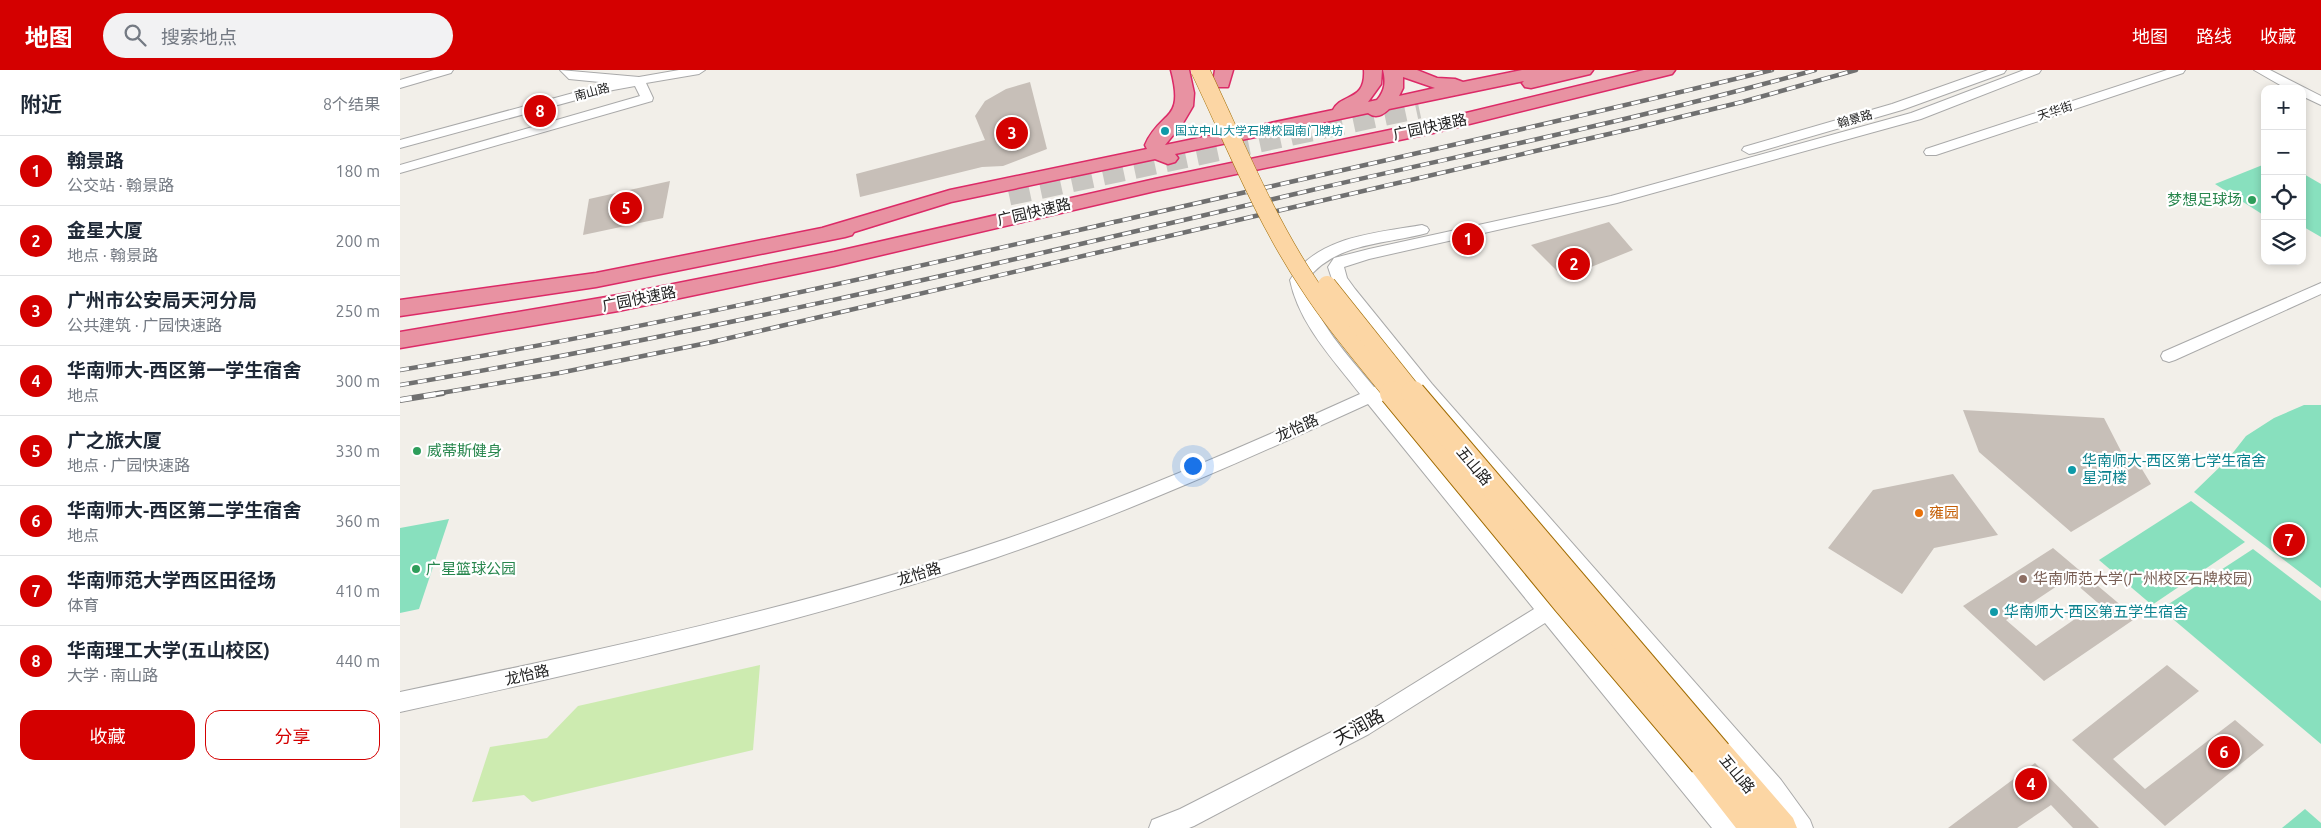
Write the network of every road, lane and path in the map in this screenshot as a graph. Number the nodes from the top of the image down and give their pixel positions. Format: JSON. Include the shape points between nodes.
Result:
{"nodes":[{"id":1,"x":447,"y":70,"type":"edge"},
{"id":2,"x":566,"y":70,"type":"edge"},
{"id":3,"x":699,"y":70,"type":"edge"},
{"id":4,"x":1180,"y":70,"type":"edge"},
{"id":5,"x":1200,"y":70,"type":"edge"},
{"id":6,"x":1373,"y":70,"type":"edge"},
{"id":7,"x":1392,"y":70,"type":"edge"},
{"id":8,"x":1400,"y":70,"type":"edge"},
{"id":9,"x":1548,"y":70,"type":"edge"},
{"id":10,"x":1584,"y":70,"type":"edge"},
{"id":11,"x":1665,"y":70,"type":"edge"},
{"id":12,"x":2000,"y":70,"type":"edge"},
{"id":13,"x":2035,"y":70,"type":"edge"},
{"id":14,"x":2178,"y":70,"type":"edge"},
{"id":15,"x":2260,"y":70,"type":"edge"},
{"id":16,"x":1220,"y":74,"type":"edge"},
{"id":17,"x":1500,"y":80,"type":"junction"},
{"id":18,"x":639,"y":81,"type":"junction"},
{"id":19,"x":400,"y":84,"type":"edge"},
{"id":20,"x":2289,"y":85,"type":"edge"},
{"id":21,"x":2306,"y":94,"type":"edge"},
{"id":22,"x":2321,"y":101,"type":"edge"},
{"id":23,"x":1384,"y":104,"type":"junction"},
{"id":24,"x":1419,"y":108,"type":"tunnel mouth"},
{"id":25,"x":1326,"y":116,"type":"junction"},
{"id":26,"x":1332,"y":136,"type":"junction"},
{"id":27,"x":400,"y":144,"type":"edge"},
{"id":28,"x":1158,"y":152,"type":"junction"},
{"id":29,"x":1932,"y":152,"type":"dead end"},
{"id":30,"x":1198,"y":163,"type":"junction"},
{"id":31,"x":400,"y":169,"type":"edge"},
{"id":32,"x":1009,"y":195,"type":"tunnel mouth"},
{"id":33,"x":1029,"y":213,"type":"junction"},
{"id":34,"x":828,"y":233,"type":"junction"},
{"id":35,"x":2321,"y":288,"type":"edge"},
{"id":36,"x":400,"y":308,"type":"edge"},
{"id":37,"x":400,"y":340,"type":"edge"},
{"id":38,"x":2170,"y":356,"type":"dead end"},
{"id":39,"x":1416,"y":375,"type":"junction"},
{"id":40,"x":1371,"y":396,"type":"junction"},
{"id":41,"x":1548,"y":611,"type":"junction"},
{"id":42,"x":400,"y":702,"type":"edge"},
{"id":43,"x":1710,"y":758,"type":"junction"},
{"id":44,"x":1160,"y":828,"type":"edge"},
{"id":45,"x":1726,"y":828,"type":"edge"},
{"id":46,"x":1753,"y":828,"type":"edge"},
{"id":47,"x":1783,"y":828,"type":"edge"},
{"id":48,"x":1802,"y":828,"type":"edge"}],
"edges":[{"from":1,"to":19,"type":"street"},
{"from":2,"to":18,"type":"street","via":[[574,76]]},
{"from":3,"to":18,"type":"street","name":"南山路"},
{"from":4,"to":28,"type":"highway","via":[[1185,106],[1158,138],[1155,144]]},
{"from":5,"to":43,"type":"main road","name":"五山路","bridge":true,"via":[[1273,223],[1307,282],[1339,328],[1565,603]]},
{"from":6,"to":25,"type":"highway","via":[[1371,87],[1364,98]]},
{"from":7,"to":23,"type":"highway","via":[[1392,93]]},
{"from":8,"to":17,"type":"highway","via":[[1435,82],[1464,84]]},
{"from":9,"to":17,"type":"highway"},
{"from":10,"to":24,"type":"highway","name":"广园快速路"},
{"from":11,"to":26,"type":"highway","via":[[1530,93]]},
{"from":11,"to":33,"type":"highway","name":"广园快速路","via":[[1433,127]]},
{"from":12,"to":40,"type":"street","name":"翰景路","via":[[1898,107],[1606,191],[1339,248],[1319,257],[1304,270],[1298,280],[1298,290],[1306,308]]},
{"from":13,"to":39,"type":"street","name":"翰景路","via":[[1916,116],[1612,200],[1339,262],[1336,271],[1340,279]]},
{"from":14,"to":29,"type":"street","name":"天华街"},
{"from":15,"to":20,"type":"street"},
{"from":16,"to":43,"type":"main road","name":"五山路","bridge":true,"via":[[1289,222],[1341,305]]},
{"from":17,"to":23,"type":"highway"},
{"from":18,"to":27,"type":"street","name":"南山路"},
{"from":18,"to":31,"type":"street","via":[[647,98]]},
{"from":21,"to":22,"type":"street"},
{"from":23,"to":25,"type":"highway"},
{"from":23,"to":26,"type":"highway","via":[[1358,125]]},
{"from":25,"to":28,"type":"highway"},
{"from":26,"to":30,"type":"highway"},
{"from":28,"to":30,"type":"highway","via":[[1167,158]]},
{"from":28,"to":34,"type":"highway","via":[[917,204]]},
{"from":30,"to":33,"type":"highway","via":[[1098,184]]},
{"from":32,"to":34,"type":"highway","name":"广园快速路"},
{"from":33,"to":37,"type":"highway","name":"广园快速路","via":[[705,286]]},
{"from":34,"to":36,"type":"highway","name":"广园快速路","via":[[596,280]]},
{"from":35,"to":38,"type":"street"},
{"from":39,"to":40,"type":"street","name":"龙怡路"},
{"from":39,"to":48,"type":"street","via":[[1773,788]]},
{"from":40,"to":41,"type":"street"},
{"from":40,"to":42,"type":"street","name":"龙怡路","via":[[1132,500],[1020,542],[837,599],[722,630]]},
{"from":41,"to":44,"type":"street","name":"天润路","via":[[1362,727],[1186,818]]},
{"from":41,"to":45,"type":"street"},
{"from":43,"to":46,"type":"main road","name":"五山路"},
{"from":43,"to":47,"type":"main road","name":"五山路"}]}
